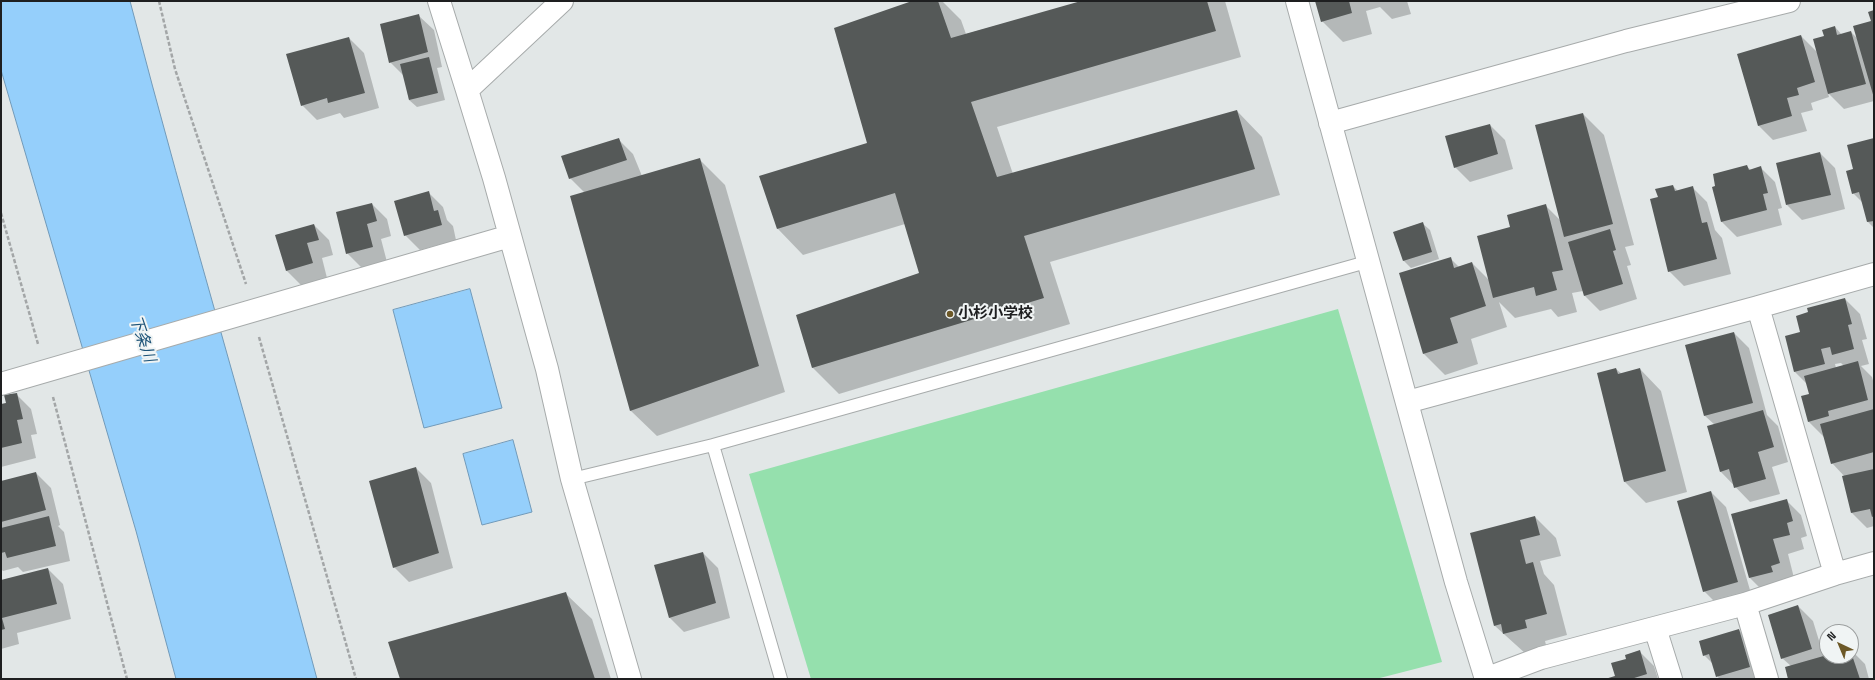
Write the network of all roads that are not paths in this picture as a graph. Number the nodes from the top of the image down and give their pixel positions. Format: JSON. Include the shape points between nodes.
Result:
{"nodes":[{"id":1,"x":439,"y":1,"type":"edge"},
{"id":2,"x":562,"y":1,"type":"edge"},
{"id":3,"x":1297,"y":1,"type":"edge"},
{"id":4,"x":1787,"y":1,"type":"edge"},
{"id":5,"x":467,"y":90,"type":"junction"},
{"id":6,"x":1330,"y":123,"type":"junction"},
{"id":7,"x":510,"y":236,"type":"junction"},
{"id":8,"x":1370,"y":261,"type":"junction"},
{"id":9,"x":1874,"y":274,"type":"edge"},
{"id":10,"x":1758,"y":307,"type":"junction"},
{"id":11,"x":1,"y":384,"type":"edge"},
{"id":12,"x":1408,"y":402,"type":"junction"},
{"id":13,"x":713,"y":445,"type":"junction"},
{"id":14,"x":572,"y":479,"type":"junction"},
{"id":15,"x":1874,"y":563,"type":"edge"},
{"id":16,"x":1835,"y":574,"type":"junction"},
{"id":17,"x":1745,"y":604,"type":"junction"},
{"id":18,"x":1655,"y":628,"type":"junction"},
{"id":19,"x":630,"y":679,"type":"edge"},
{"id":20,"x":781,"y":679,"type":"edge"},
{"id":21,"x":1486,"y":679,"type":"edge"},
{"id":22,"x":1671,"y":679,"type":"edge"},
{"id":23,"x":1767,"y":679,"type":"edge"}],
"edges":[{"from":1,"to":5,"type":"street"},
{"from":2,"to":5,"type":"street"},
{"from":3,"to":6,"type":"street"},
{"from":4,"to":6,"type":"street","via":[[1626,41]]},
{"from":5,"to":7,"type":"street"},
{"from":6,"to":8,"type":"street"},
{"from":7,"to":11,"type":"street"},
{"from":7,"to":14,"type":"street","via":[[547,369]]},
{"from":8,"to":12,"type":"street"},
{"from":8,"to":13,"type":"lane"},
{"from":9,"to":10,"type":"street"},
{"from":10,"to":12,"type":"street"},
{"from":10,"to":16,"type":"street"},
{"from":12,"to":21,"type":"street","via":[[1456,582]]},
{"from":13,"to":14,"type":"lane"},
{"from":13,"to":20,"type":"lane"},
{"from":14,"to":19,"type":"street"},
{"from":15,"to":16,"type":"street"},
{"from":16,"to":17,"type":"street"},
{"from":17,"to":18,"type":"street"},
{"from":17,"to":23,"type":"street"},
{"from":18,"to":21,"type":"street","via":[[1541,658]]},
{"from":18,"to":22,"type":"street"}]}
